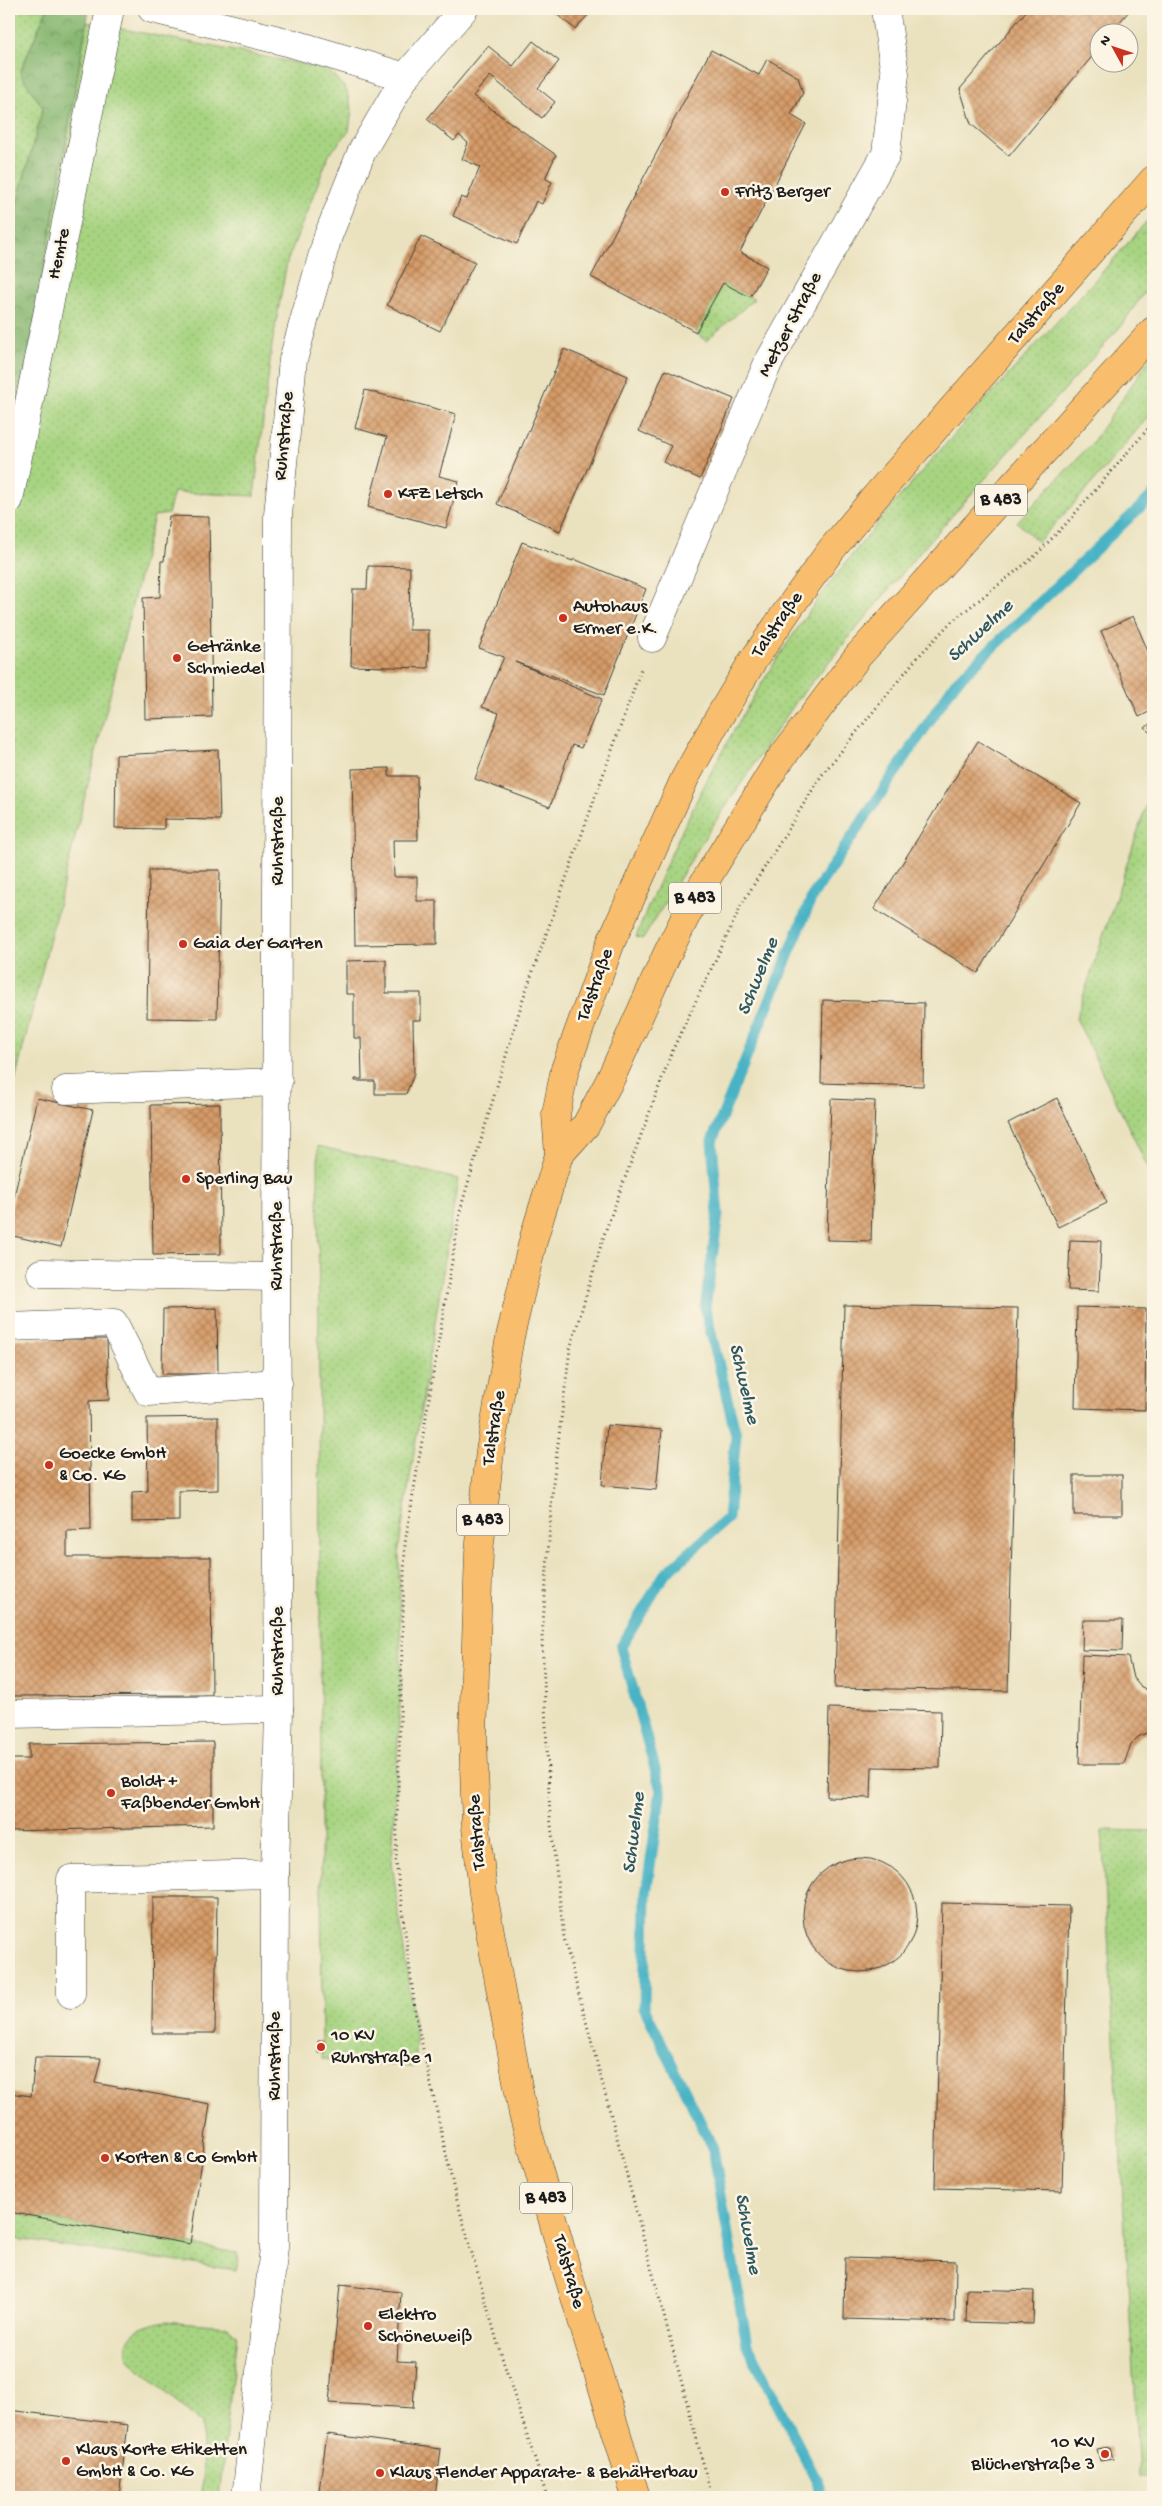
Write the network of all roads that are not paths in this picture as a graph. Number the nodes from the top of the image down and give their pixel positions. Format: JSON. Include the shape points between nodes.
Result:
{"nodes":[{"id":1,"x":110,"y":9,"type":"edge"},
{"id":2,"x":152,"y":9,"type":"edge"},
{"id":3,"x":464,"y":9,"type":"edge"},
{"id":4,"x":885,"y":9,"type":"edge"},
{"id":5,"x":405,"y":77,"type":"junction"},
{"id":6,"x":1153,"y":180,"type":"edge"},
{"id":7,"x":1153,"y":331,"type":"edge"},
{"id":8,"x":9,"y":500,"type":"edge"},
{"id":9,"x":652,"y":638,"type":"dead end"},
{"id":10,"x":278,"y":1082,"type":"junction"},
{"id":11,"x":66,"y":1090,"type":"dead end"},
{"id":12,"x":559,"y":1155,"type":"junction"},
{"id":13,"x":41,"y":1273,"type":"dead end"},
{"id":14,"x":276,"y":1277,"type":"junction"},
{"id":15,"x":9,"y":1327,"type":"edge"},
{"id":16,"x":278,"y":1383,"type":"junction"},
{"id":17,"x":279,"y":1709,"type":"junction"},
{"id":18,"x":9,"y":1714,"type":"edge"},
{"id":19,"x":275,"y":1874,"type":"junction"},
{"id":20,"x":71,"y":1994,"type":"dead end"},
{"id":21,"x":246,"y":2497,"type":"edge"},
{"id":22,"x":636,"y":2497,"type":"edge"}],
"edges":[{"from":1,"to":8,"type":"street","name":"Hemte"},
{"from":2,"to":5,"type":"street","via":[[291,43]]},
{"from":3,"to":5,"type":"street","name":"Ruhrstraße"},
{"from":4,"to":9,"type":"street","name":"Metzer Straße","via":[[894,74],[886,154],[768,364]]},
{"from":5,"to":10,"type":"street","name":"Ruhrstraße","via":[[362,151],[335,219],[293,360],[278,515]]},
{"from":6,"to":12,"type":"main road","name":"Talstraße","number":"B 483","via":[[831,550],[761,648],[722,711],[656,840],[587,1006],[565,1069],[556,1114]]},
{"from":7,"to":12,"type":"main road","name":"Talstraße","number":"B 483","via":[[858,656],[810,717],[723,849],[671,945],[611,1078],[586,1125]]},
{"from":10,"to":11,"type":"street"},
{"from":10,"to":14,"type":"street","name":"Ruhrstraße"},
{"from":12,"to":22,"type":"main road","name":"Talstraße","number":"B 483","via":[[534,1237],[512,1327],[490,1451],[479,1552],[474,1649],[476,1827],[483,1893],[523,2114]]},
{"from":13,"to":14,"type":"street"},
{"from":14,"to":16,"type":"street","name":"Ruhrstraße"},
{"from":15,"to":16,"type":"street","via":[[114,1323],[148,1392]]},
{"from":16,"to":17,"type":"street","name":"Ruhrstraße"},
{"from":17,"to":18,"type":"street"},
{"from":17,"to":19,"type":"street","name":"Ruhrstraße"},
{"from":19,"to":20,"type":"street","via":[[70,1879]]},
{"from":19,"to":21,"type":"street","name":"Ruhrstraße","via":[[274,2247]]}]}
